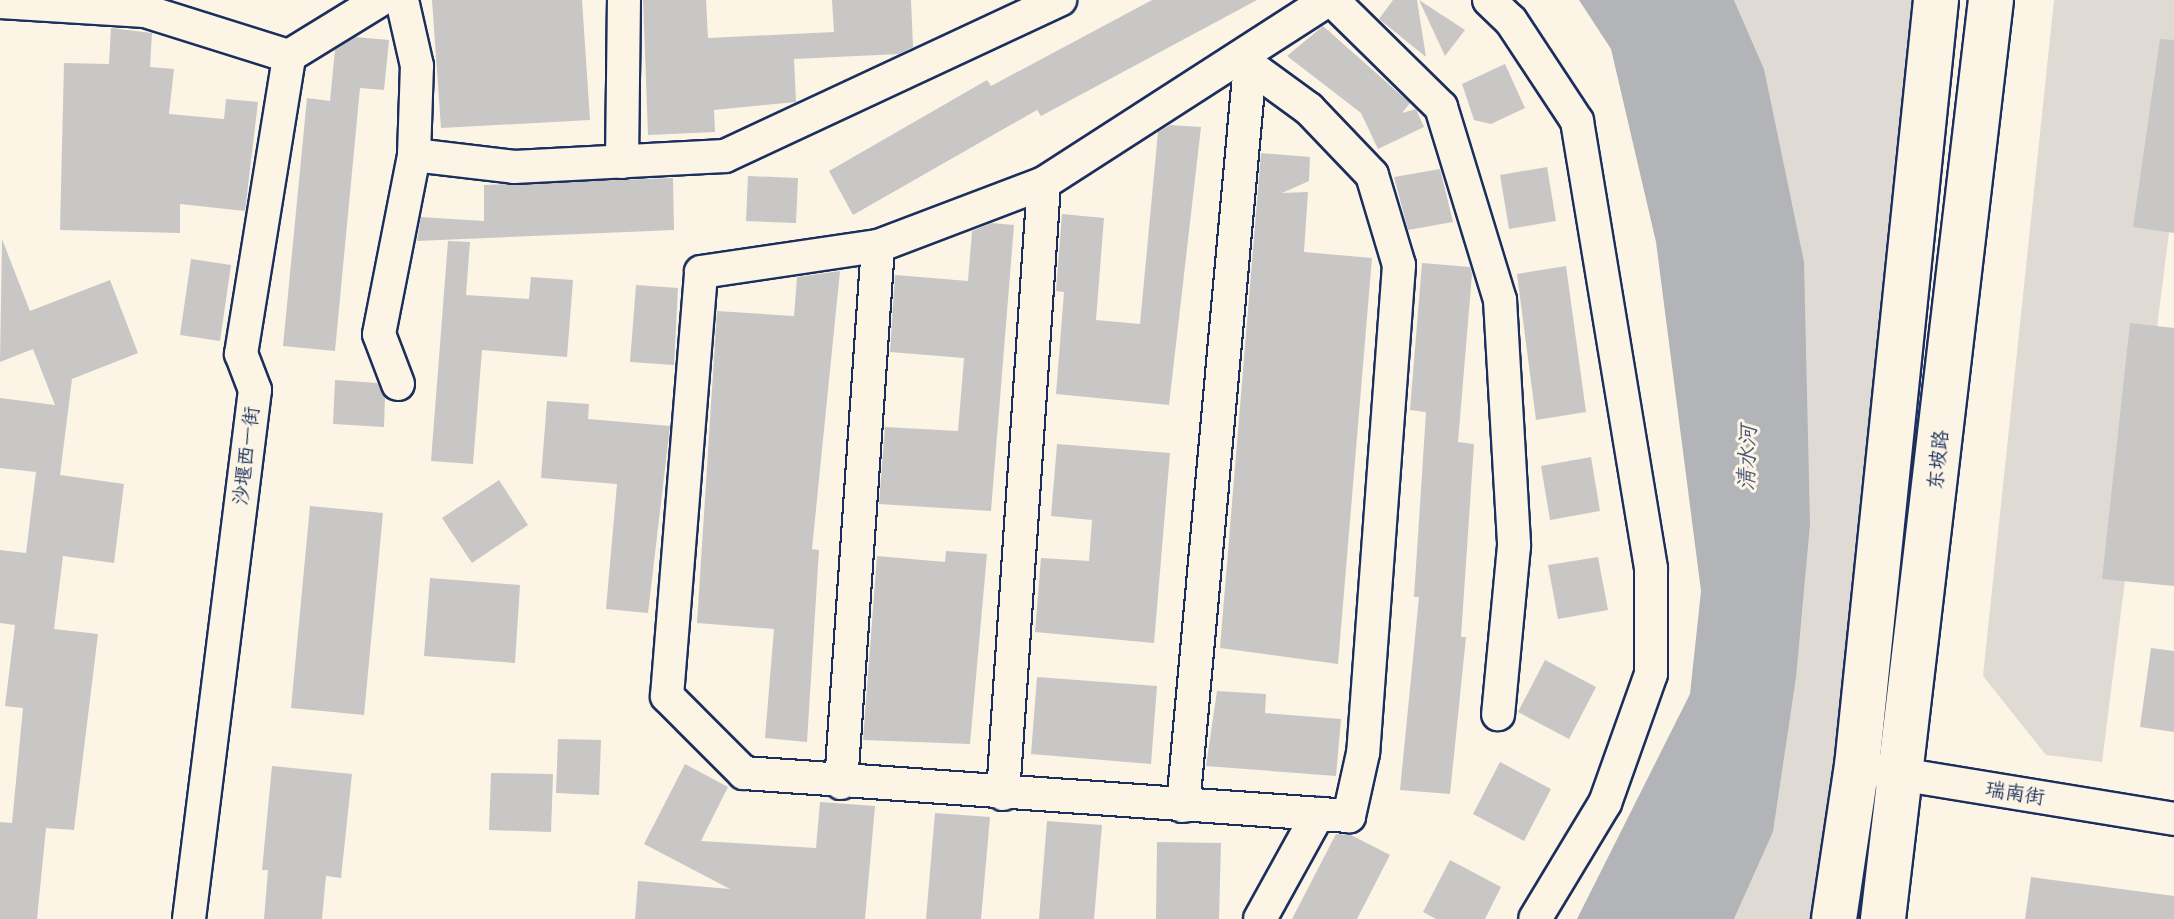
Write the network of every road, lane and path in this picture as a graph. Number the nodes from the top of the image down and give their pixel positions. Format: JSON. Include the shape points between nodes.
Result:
{"nodes":[{"id":1,"x":380,"y":0,"type":"edge"},
{"id":2,"x":402,"y":0,"type":"edge"},
{"id":3,"x":624,"y":0,"type":"edge"},
{"id":4,"x":1060,"y":0,"type":"edge"},
{"id":5,"x":1330,"y":0,"type":"edge"},
{"id":6,"x":1489,"y":0,"type":"edge"},
{"id":7,"x":1936,"y":0,"type":"edge"},
{"id":8,"x":1991,"y":0,"type":"edge"},
{"id":9,"x":0,"y":2,"type":"edge"},
{"id":10,"x":289,"y":56,"type":"junction"},
{"id":11,"x":414,"y":155,"type":"junction"},
{"id":12,"x":622,"y":162,"type":"junction"},
{"id":13,"x":1044,"y":183,"type":"junction"},
{"id":14,"x":878,"y":246,"type":"junction"},
{"id":15,"x":398,"y":384,"type":"dead end"},
{"id":16,"x":1498,"y":714,"type":"dead end"},
{"id":17,"x":1857,"y":766,"type":"junction"},
{"id":18,"x":1904,"y":776,"type":"junction"},
{"id":19,"x":841,"y":783,"type":"junction"},
{"id":20,"x":1003,"y":794,"type":"junction"},
{"id":21,"x":1183,"y":806,"type":"junction"},
{"id":22,"x":1318,"y":814,"type":"junction"},
{"id":23,"x":2174,"y":819,"type":"edge"},
{"id":24,"x":189,"y":919,"type":"edge"},
{"id":25,"x":1260,"y":919,"type":"edge"},
{"id":26,"x":1535,"y":919,"type":"edge"},
{"id":27,"x":1834,"y":919,"type":"edge"},
{"id":28,"x":1883,"y":919,"type":"edge"}],
"edges":[{"from":1,"to":10,"type":"street"},
{"from":2,"to":11,"type":"street","via":[[417,66]]},
{"from":3,"to":12,"type":"street"},
{"from":4,"to":12,"type":"street","via":[[725,156]]},
{"from":5,"to":13,"type":"street"},
{"from":5,"to":16,"type":"street","via":[[1441,107],[1500,300],[1514,546]]},
{"from":6,"to":26,"type":"street","via":[[1511,21],[1577,121],[1651,569],[1651,674],[1605,803]]},
{"from":7,"to":17,"type":"main road"},
{"from":8,"to":18,"type":"main road","name":"东坡路"},
{"from":9,"to":10,"type":"street","via":[[145,11]]},
{"from":10,"to":24,"type":"street","name":"沙堰西一街","via":[[241,354],[255,390]]},
{"from":11,"to":12,"type":"street","via":[[514,167]]},
{"from":11,"to":15,"type":"street","via":[[379,334]]},
{"from":13,"to":14,"type":"street"},
{"from":13,"to":20,"type":"street"},
{"from":14,"to":19,"type":"street"},
{"from":14,"to":19,"type":"street","via":[[701,272],[667,696],[744,773]]},
{"from":17,"to":18,"type":"street","name":"瑞南街"},
{"from":17,"to":27,"type":"main road"},
{"from":18,"to":23,"type":"street","name":"瑞南街"},
{"from":18,"to":28,"type":"main road","name":"东坡路"},
{"from":19,"to":20,"type":"street"},
{"from":20,"to":21,"type":"street"},
{"from":21,"to":22,"type":"street"},
{"from":21,"to":22,"type":"street","via":[[1250,66],[1309,109],[1372,175],[1399,265],[1363,753],[1349,816]]},
{"from":22,"to":25,"type":"street"}]}
